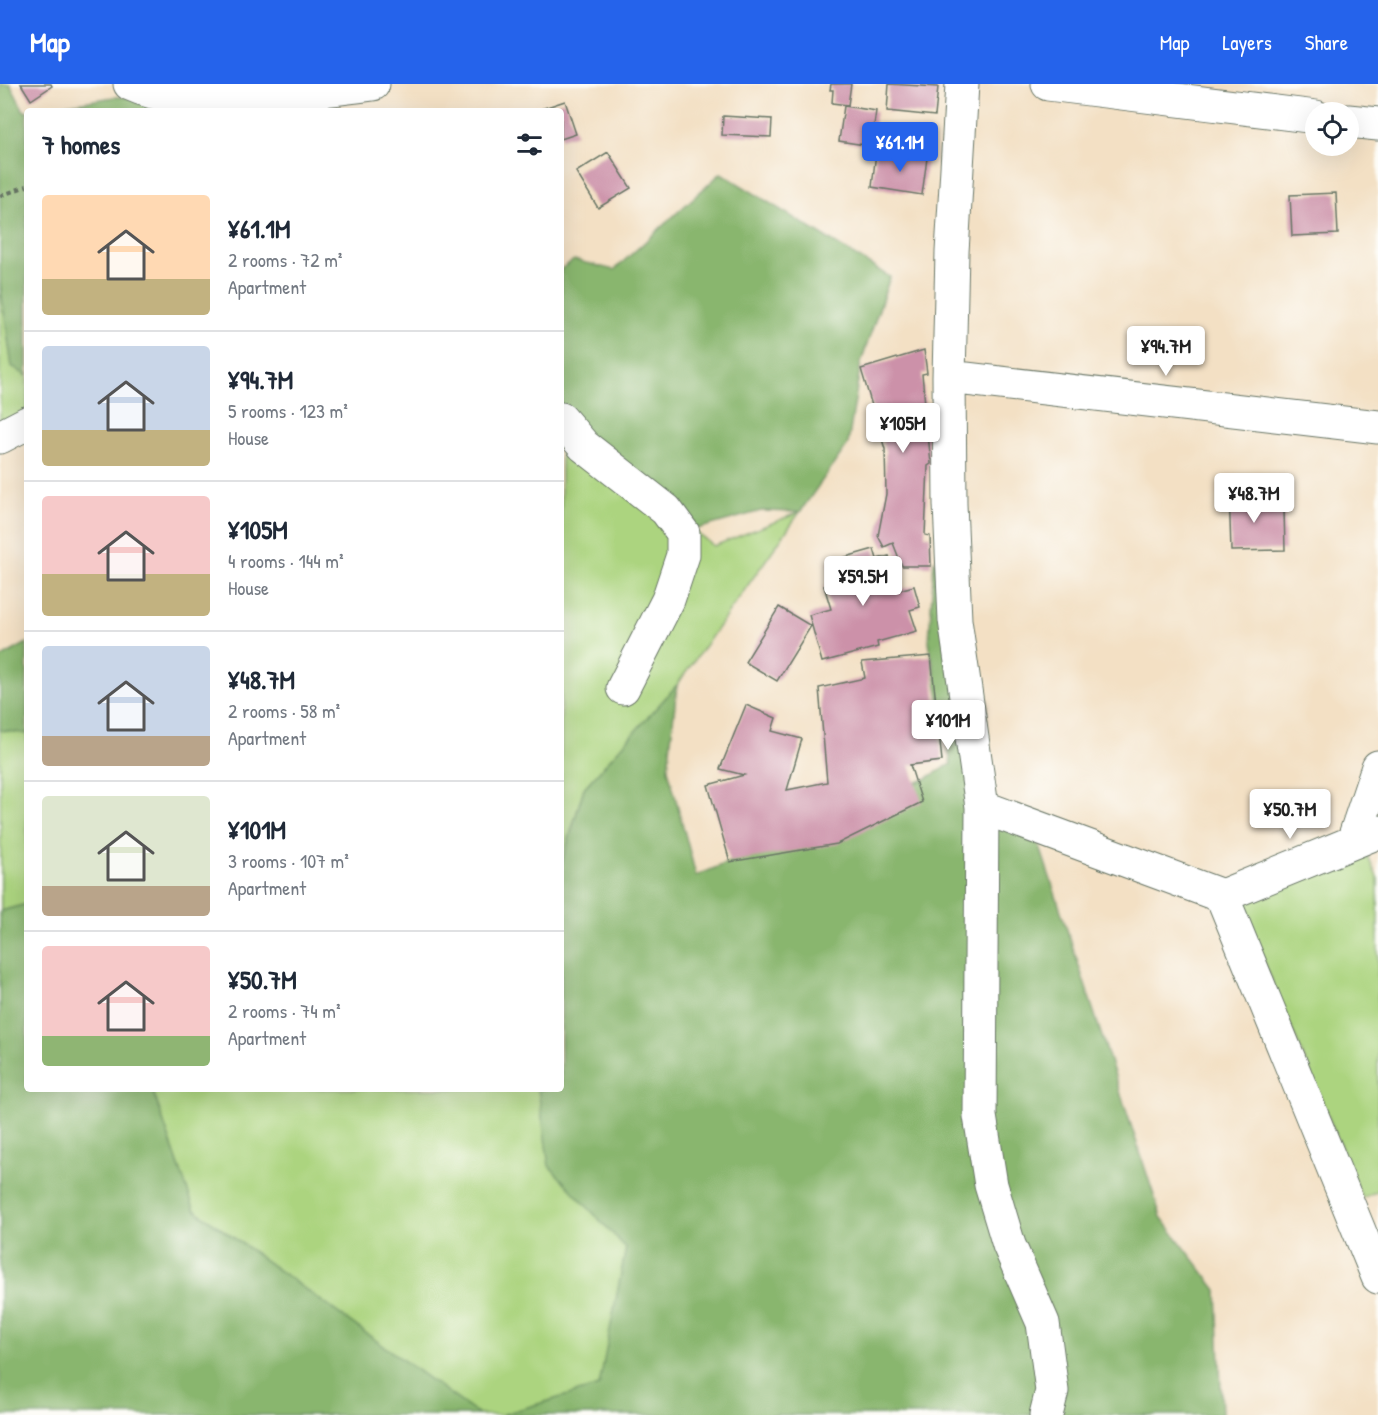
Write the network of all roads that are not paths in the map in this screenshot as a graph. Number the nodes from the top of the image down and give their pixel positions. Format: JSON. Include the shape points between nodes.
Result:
{"nodes":[{"id":1,"x":130,"y":84,"type":"edge"},
{"id":2,"x":373,"y":84,"type":"edge"},
{"id":3,"x":962,"y":84,"type":"edge"},
{"id":4,"x":1047,"y":84,"type":"edge"},
{"id":5,"x":284,"y":106,"type":"edge"},
{"id":6,"x":1305,"y":116,"type":"edge"},
{"id":7,"x":1359,"y":122,"type":"edge"},
{"id":8,"x":1378,"y":124,"type":"edge"},
{"id":9,"x":949,"y":377,"type":"junction"},
{"id":10,"x":564,"y":423,"type":"edge"},
{"id":11,"x":24,"y":425,"type":"edge"},
{"id":12,"x":1378,"y":427,"type":"edge"},
{"id":13,"x":0,"y":437,"type":"edge"},
{"id":14,"x":623,"y":688,"type":"dead end"},
{"id":15,"x":1378,"y":767,"type":"edge"},
{"id":16,"x":982,"y":807,"type":"junction"},
{"id":17,"x":1365,"y":837,"type":"edge"},
{"id":18,"x":1222,"y":896,"type":"junction"},
{"id":19,"x":1366,"y":1212,"type":"edge"},
{"id":20,"x":1378,"y":1277,"type":"edge"},
{"id":21,"x":1046,"y":1415,"type":"edge"}],
"edges":[{"from":1,"to":5,"type":"street","via":[[171,97]]},
{"from":2,"to":5,"type":"street"},
{"from":3,"to":9,"type":"street"},
{"from":4,"to":6,"type":"street"},
{"from":7,"to":8,"type":"street"},
{"from":9,"to":12,"type":"street"},
{"from":9,"to":16,"type":"street","via":[[955,620]]},
{"from":10,"to":14,"type":"street","via":[[584,446],[666,510],[683,533],[683,555],[668,600]]},
{"from":11,"to":13,"type":"street"},
{"from":15,"to":17,"type":"street"},
{"from":16,"to":18,"type":"street"},
{"from":16,"to":21,"type":"street","via":[[980,1116],[991,1185],[1009,1245],[1043,1323],[1052,1391]]},
{"from":17,"to":18,"type":"street"},
{"from":18,"to":19,"type":"street"},
{"from":19,"to":20,"type":"street"}]}
